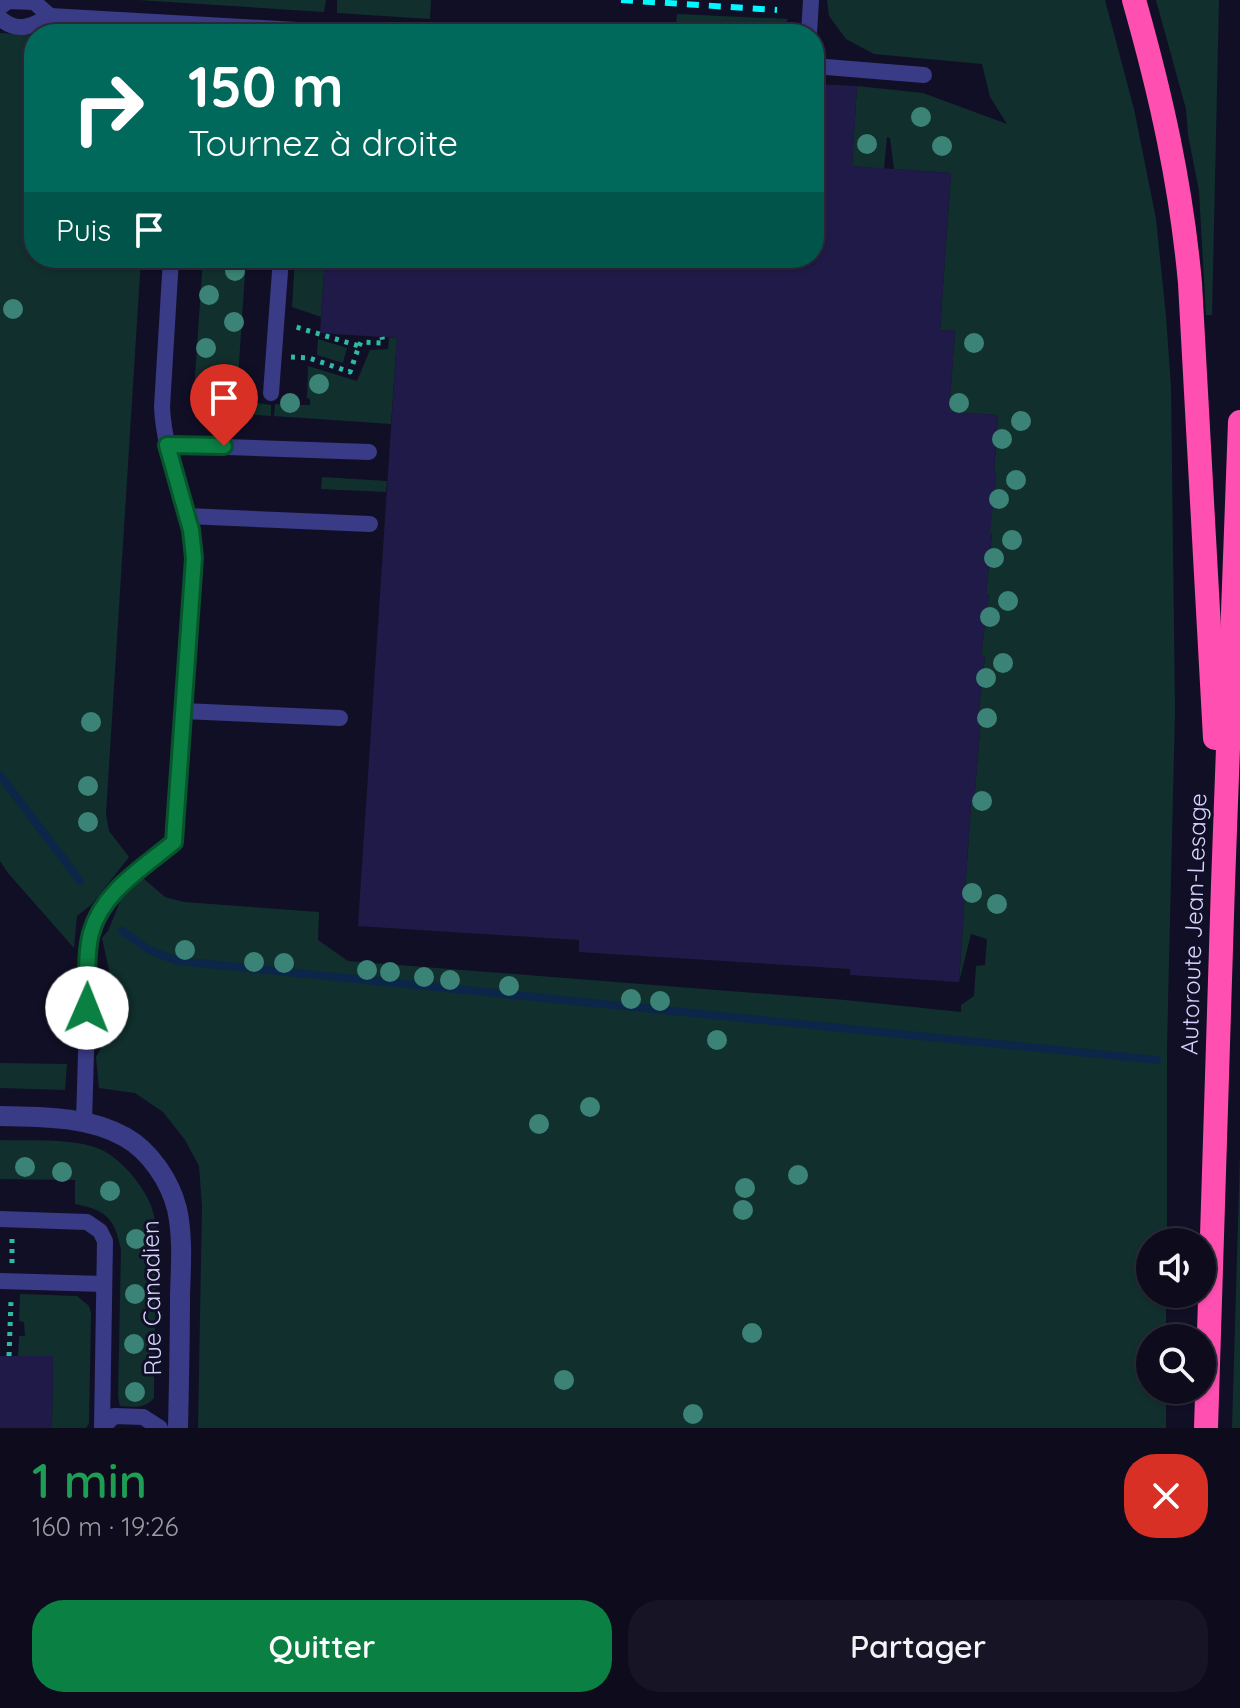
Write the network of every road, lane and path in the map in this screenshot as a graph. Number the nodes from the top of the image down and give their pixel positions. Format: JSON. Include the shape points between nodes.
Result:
{"nodes":[{"id":1,"x":811,"y":0,"type":"edge"},
{"id":2,"x":1134,"y":0,"type":"edge"},
{"id":3,"x":0,"y":7,"type":"edge"},
{"id":4,"x":50,"y":16,"type":"junction"},
{"id":5,"x":0,"y":18,"type":"edge"},
{"id":6,"x":35,"y":24,"type":"edge"},
{"id":7,"x":133,"y":24,"type":"edge"},
{"id":8,"x":810,"y":24,"type":"edge"},
{"id":9,"x":24,"y":26,"type":"edge"},
{"id":10,"x":824,"y":67,"type":"edge"},
{"id":11,"x":924,"y":75,"type":"dead end"},
{"id":12,"x":170,"y":268,"type":"edge"},
{"id":13,"x":280,"y":268,"type":"edge"},
{"id":14,"x":290,"y":325,"type":"dead end"},
{"id":15,"x":382,"y":337,"type":"dead end"},
{"id":16,"x":359,"y":346,"type":"junction"},
{"id":17,"x":309,"y":358,"type":"dead end"},
{"id":18,"x":271,"y":393,"type":"dead end"},
{"id":19,"x":1240,"y":422,"type":"edge"},
{"id":20,"x":167,"y":445,"type":"junction"},
{"id":21,"x":369,"y":452,"type":"dead end"},
{"id":22,"x":187,"y":516,"type":"junction"},
{"id":23,"x":370,"y":524,"type":"dead end"},
{"id":24,"x":183,"y":711,"type":"junction"},
{"id":25,"x":340,"y":718,"type":"dead end"},
{"id":26,"x":1231,"y":886,"type":"edge"},
{"id":27,"x":0,"y":1116,"type":"edge"},
{"id":28,"x":84,"y":1122,"type":"junction"},
{"id":29,"x":0,"y":1219,"type":"edge"},
{"id":30,"x":104,"y":1284,"type":"junction"},
{"id":31,"x":6,"y":1287,"type":"edge"},
{"id":32,"x":9,"y":1356,"type":"dead end"},
{"id":33,"x":102,"y":1428,"type":"edge"},
{"id":34,"x":160,"y":1428,"type":"edge"},
{"id":35,"x":178,"y":1428,"type":"edge"},
{"id":36,"x":1206,"y":1428,"type":"edge"}],
"edges":[{"from":1,"to":8,"type":"lane"},
{"from":2,"to":26,"type":"highway","via":[[1169,138],[1189,269]]},
{"from":3,"to":4,"type":"lane","via":[[8,1],[34,2]]},
{"from":4,"to":6,"type":"lane"},
{"from":4,"to":7,"type":"lane"},
{"from":5,"to":9,"type":"lane"},
{"from":10,"to":11,"type":"lane"},
{"from":12,"to":20,"type":"lane","via":[[162,407]]},
{"from":13,"to":18,"type":"lane"},
{"from":14,"to":16,"type":"path"},
{"from":15,"to":16,"type":"path","via":[[383,343]]},
{"from":16,"to":17,"type":"path","via":[[350,372]]},
{"from":19,"to":26,"type":"highway","name":"Autoroute Jean-Lesage"},
{"from":20,"to":21,"type":"lane"},
{"from":20,"to":22,"type":"lane"},
{"from":22,"to":23,"type":"lane"},
{"from":22,"to":24,"type":"lane","via":[[194,558]]},
{"from":24,"to":25,"type":"lane"},
{"from":24,"to":28,"type":"lane","via":[[174,842],[116,890],[91,933]]},
{"from":26,"to":36,"type":"highway","name":"Autoroute Jean-Lesage"},
{"from":27,"to":28,"type":"street"},
{"from":28,"to":35,"type":"street","name":"Rue Canadien","via":[[127,1138],[149,1156],[177,1209]]},
{"from":29,"to":30,"type":"lane","via":[[87,1222],[96,1227],[105,1241]]},
{"from":30,"to":31,"type":"lane"},
{"from":30,"to":33,"type":"lane"},
{"from":31,"to":32,"type":"path"},
{"from":33,"to":34,"type":"lane","via":[[114,1416],[143,1417]]}]}
